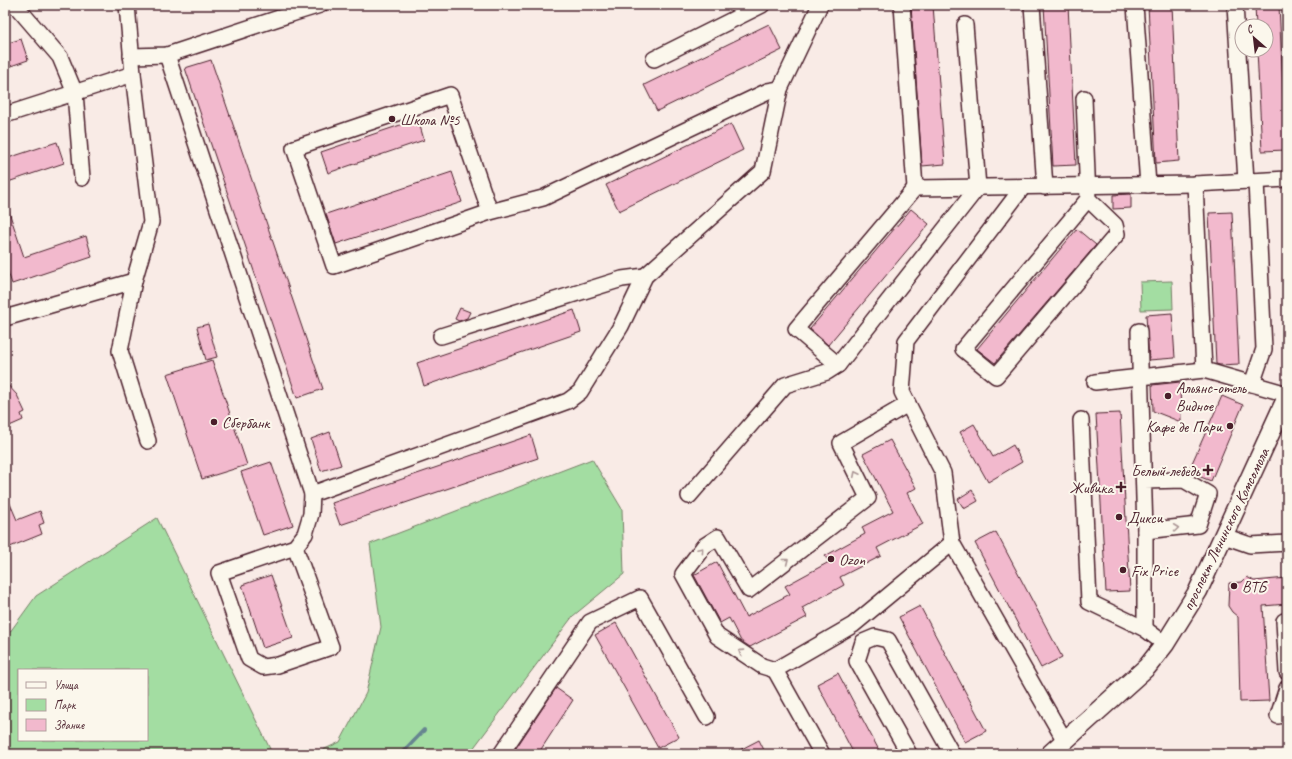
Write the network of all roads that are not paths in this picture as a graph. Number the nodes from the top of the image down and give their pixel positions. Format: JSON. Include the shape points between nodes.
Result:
{"nodes":[{"id":1,"x":127,"y":5,"type":"edge"},
{"id":2,"x":320,"y":5,"type":"edge"},
{"id":3,"x":762,"y":5,"type":"edge"},
{"id":4,"x":820,"y":5,"type":"edge"},
{"id":5,"x":902,"y":5,"type":"edge"},
{"id":6,"x":1032,"y":5,"type":"edge"},
{"id":7,"x":1135,"y":5,"type":"edge"},
{"id":8,"x":1235,"y":5,"type":"edge"},
{"id":9,"x":17,"y":7,"type":"dead end"},
{"id":10,"x":289,"y":10,"type":"edge"},
{"id":11,"x":965,"y":25,"type":"dead end"},
{"id":12,"x":167,"y":55,"type":"junction"},
{"id":13,"x":131,"y":56,"type":"junction"},
{"id":14,"x":654,"y":60,"type":"dead end"},
{"id":15,"x":133,"y":74,"type":"junction"},
{"id":16,"x":780,"y":89,"type":"junction"},
{"id":17,"x":74,"y":93,"type":"junction"},
{"id":18,"x":1084,"y":98,"type":"dead end"},
{"id":19,"x":5,"y":116,"type":"edge"},
{"id":20,"x":82,"y":178,"type":"dead end"},
{"id":21,"x":1287,"y":179,"type":"edge"},
{"id":22,"x":1251,"y":181,"type":"junction"},
{"id":23,"x":1195,"y":184,"type":"junction"},
{"id":24,"x":1148,"y":185,"type":"junction"},
{"id":25,"x":978,"y":187,"type":"junction"},
{"id":26,"x":1045,"y":187,"type":"junction"},
{"id":27,"x":915,"y":188,"type":"junction"},
{"id":28,"x":1023,"y":188,"type":"junction"},
{"id":29,"x":1088,"y":193,"type":"junction"},
{"id":30,"x":490,"y":212,"type":"junction"},
{"id":31,"x":645,"y":276,"type":"junction"},
{"id":32,"x":134,"y":281,"type":"junction"},
{"id":33,"x":5,"y":318,"type":"edge"},
{"id":34,"x":1139,"y":331,"type":"dead end"},
{"id":35,"x":441,"y":336,"type":"dead end"},
{"id":36,"x":838,"y":365,"type":"junction"},
{"id":37,"x":1204,"y":370,"type":"junction"},
{"id":38,"x":1141,"y":376,"type":"junction"},
{"id":39,"x":1095,"y":382,"type":"dead end"},
{"id":40,"x":1252,"y":384,"type":"junction"},
{"id":41,"x":1287,"y":395,"type":"edge"},
{"id":42,"x":908,"y":404,"type":"junction"},
{"id":43,"x":1081,"y":420,"type":"dead end"},
{"id":44,"x":148,"y":441,"type":"dead end"},
{"id":45,"x":1144,"y":481,"type":"junction"},
{"id":46,"x":312,"y":494,"type":"junction"},
{"id":47,"x":689,"y":496,"type":"dead end"},
{"id":48,"x":1145,"y":531,"type":"junction"},
{"id":49,"x":1224,"y":536,"type":"junction"},
{"id":50,"x":952,"y":543,"type":"junction"},
{"id":51,"x":1287,"y":543,"type":"edge"},
{"id":52,"x":295,"y":547,"type":"junction"},
{"id":53,"x":1287,"y":621,"type":"edge"},
{"id":54,"x":1145,"y":629,"type":"junction"},
{"id":55,"x":1166,"y":644,"type":"junction"},
{"id":56,"x":775,"y":670,"type":"junction"},
{"id":57,"x":1287,"y":672,"type":"edge"},
{"id":58,"x":1287,"y":688,"type":"edge"},
{"id":59,"x":1278,"y":716,"type":"dead end"},
{"id":60,"x":707,"y":717,"type":"dead end"},
{"id":61,"x":1065,"y":741,"type":"junction"},
{"id":62,"x":501,"y":754,"type":"edge"},
{"id":63,"x":822,"y":754,"type":"edge"},
{"id":64,"x":909,"y":754,"type":"edge"},
{"id":65,"x":952,"y":754,"type":"edge"},
{"id":66,"x":1050,"y":754,"type":"edge"}],
"edges":[{"from":1,"to":13,"type":"street"},
{"from":2,"to":10,"type":"street"},
{"from":3,"to":14,"type":"street"},
{"from":4,"to":16,"type":"street"},
{"from":5,"to":27,"type":"street"},
{"from":6,"to":26,"type":"street"},
{"from":7,"to":24,"type":"street"},
{"from":8,"to":22,"type":"street"},
{"from":9,"to":17,"type":"street","via":[[60,57]]},
{"from":10,"to":12,"type":"street"},
{"from":11,"to":25,"type":"street"},
{"from":12,"to":13,"type":"street"},
{"from":12,"to":46,"type":"street"},
{"from":13,"to":15,"type":"street"},
{"from":15,"to":17,"type":"street"},
{"from":15,"to":32,"type":"street","via":[[151,222]]},
{"from":16,"to":30,"type":"street","via":[[768,91],[543,198]]},
{"from":16,"to":31,"type":"street","via":[[763,171]]},
{"from":17,"to":19,"type":"street"},
{"from":17,"to":20,"type":"street"},
{"from":18,"to":29,"type":"street"},
{"from":21,"to":22,"type":"street"},
{"from":22,"to":23,"type":"street"},
{"from":22,"to":40,"type":"street","via":[[1264,349]]},
{"from":23,"to":24,"type":"street"},
{"from":23,"to":37,"type":"street"},
{"from":24,"to":29,"type":"street"},
{"from":25,"to":27,"type":"street"},
{"from":25,"to":28,"type":"street"},
{"from":25,"to":36,"type":"street"},
{"from":26,"to":28,"type":"street"},
{"from":26,"to":29,"type":"street"},
{"from":27,"to":36,"type":"street","via":[[796,329]]},
{"from":28,"to":42,"type":"street","via":[[906,341],[902,392]]},
{"from":29,"to":29,"type":"street","via":[[962,349],[996,376],[1117,234],[1115,225]]},
{"from":30,"to":30,"type":"street","via":[[334,266],[294,148],[450,95]]},
{"from":31,"to":35,"type":"street","via":[[622,279]]},
{"from":31,"to":46,"type":"street","via":[[621,326],[605,352],[580,392],[568,401]]},
{"from":32,"to":33,"type":"street"},
{"from":32,"to":44,"type":"street","via":[[120,351]]},
{"from":34,"to":38,"type":"street"},
{"from":36,"to":47,"type":"street","via":[[827,372],[785,385]]},
{"from":37,"to":38,"type":"street"},
{"from":37,"to":40,"type":"street"},
{"from":38,"to":39,"type":"street"},
{"from":38,"to":45,"type":"street"},
{"from":40,"to":41,"type":"street"},
{"from":41,"to":49,"type":"main road","name":"проспект Ленинского Комсомола"},
{"from":42,"to":50,"type":"street","via":[[943,472]]},
{"from":56,"to":42,"type":"street","one_way":true,"via":[[762,666],[717,636],[683,574],[704,546],[718,537],[749,590],[868,498],[841,443]]},
{"from":43,"to":54,"type":"street","via":[[1089,602]]},
{"from":45,"to":48,"type":"street"},
{"from":48,"to":45,"type":"street","one_way":true,"via":[[1198,525],[1208,494],[1184,480]]},
{"from":46,"to":52,"type":"street","via":[[311,514],[305,534]]},
{"from":48,"to":54,"type":"street"},
{"from":49,"to":51,"type":"street","via":[[1250,545]]},
{"from":49,"to":55,"type":"main road","name":"проспект Ленинского Комсомола","via":[[1198,591]]},
{"from":50,"to":56,"type":"street","via":[[853,625]]},
{"from":50,"to":61,"type":"street"},
{"from":52,"to":52,"type":"street","via":[[219,574],[250,659],[263,667],[278,665],[331,647]]},
{"from":53,"to":57,"type":"street","via":[[1284,621]]},
{"from":54,"to":55,"type":"street"},
{"from":55,"to":61,"type":"main road","name":"проспект Ленинского Комсомола","via":[[1147,667]]},
{"from":56,"to":63,"type":"street"},
{"from":58,"to":59,"type":"street"},
{"from":60,"to":62,"type":"street","via":[[640,598],[590,622]]},
{"from":61,"to":66,"type":"main road","name":"проспект Ленинского Комсомола"},
{"from":64,"to":65,"type":"street","via":[[857,661],[863,642],[875,637],[888,640]]}]}
